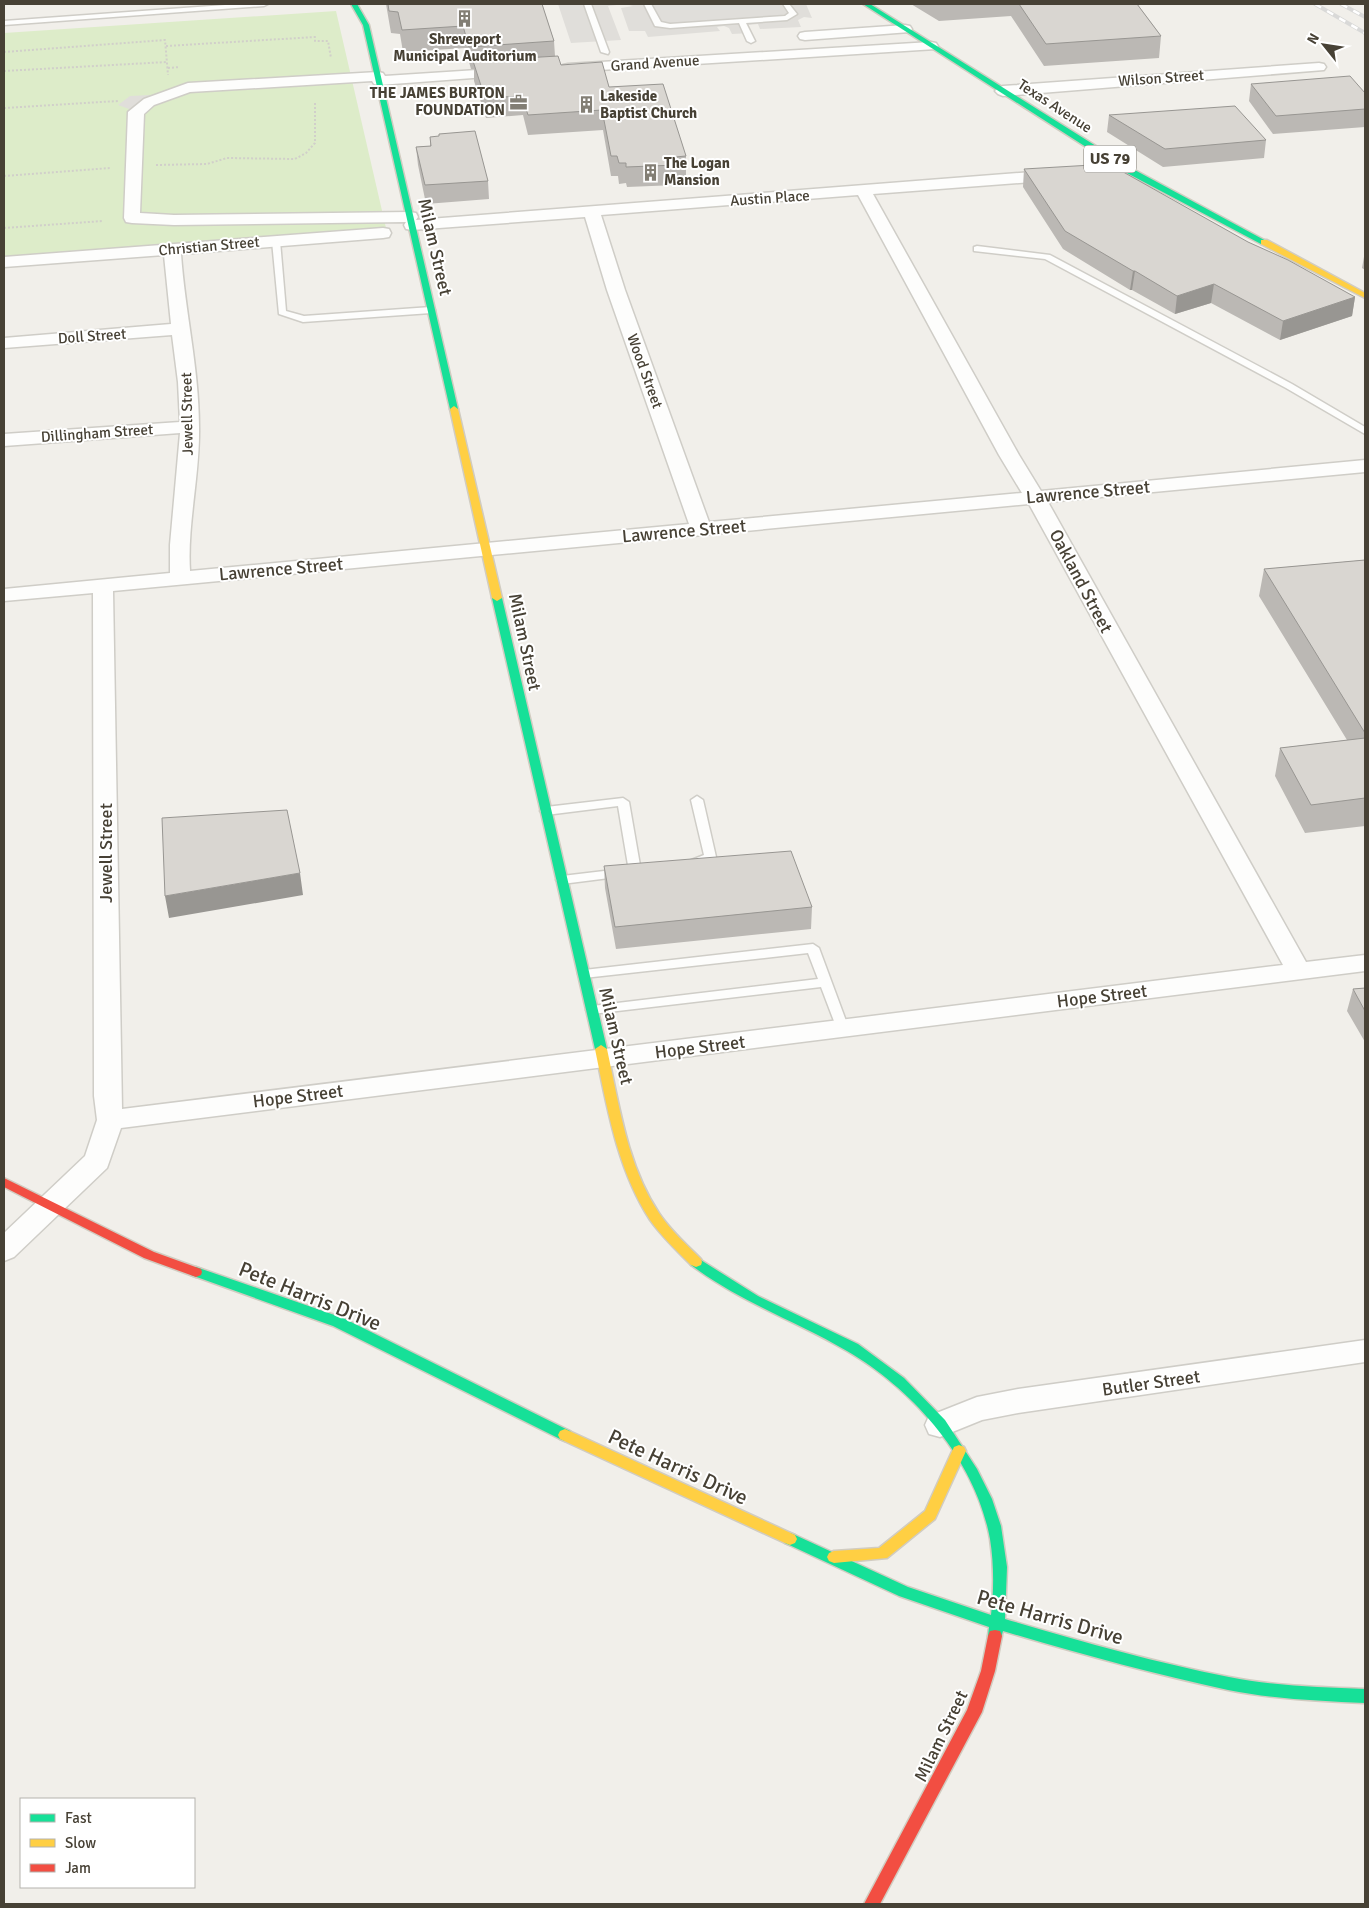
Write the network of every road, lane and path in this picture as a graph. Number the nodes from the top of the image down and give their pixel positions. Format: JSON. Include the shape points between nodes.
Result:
{"nodes":[{"id":1,"x":264,"y":4,"type":"edge"},
{"id":2,"x":354,"y":4,"type":"edge"},
{"id":3,"x":587,"y":4,"type":"edge"},
{"id":4,"x":648,"y":4,"type":"edge"},
{"id":5,"x":786,"y":4,"type":"edge"},
{"id":6,"x":866,"y":4,"type":"edge"},
{"id":7,"x":741,"y":21,"type":"junction"},
{"id":8,"x":4,"y":23,"type":"edge"},
{"id":9,"x":905,"y":29,"type":"junction"},
{"id":10,"x":789,"y":38,"type":"dead end"},
{"id":11,"x":770,"y":39,"type":"dead end"},
{"id":12,"x":751,"y":41,"type":"junction"},
{"id":13,"x":731,"y":42,"type":"dead end"},
{"id":14,"x":166,"y":46,"type":"junction"},
{"id":15,"x":931,"y":46,"type":"junction"},
{"id":16,"x":644,"y":49,"type":"dead end"},
{"id":17,"x":4,"y":52,"type":"edge"},
{"id":18,"x":605,"y":52,"type":"junction"},
{"id":19,"x":562,"y":55,"type":"dead end"},
{"id":20,"x":167,"y":62,"type":"junction"},
{"id":21,"x":332,"y":63,"type":"dead end"},
{"id":22,"x":517,"y":65,"type":"edge"},
{"id":23,"x":1319,"y":67,"type":"dead end"},
{"id":24,"x":550,"y":69,"type":"edge"},
{"id":25,"x":4,"y":71,"type":"edge"},
{"id":26,"x":377,"y":75,"type":"junction"},
{"id":27,"x":168,"y":76,"type":"dead end"},
{"id":28,"x":309,"y":80,"type":"junction"},
{"id":29,"x":1002,"y":90,"type":"junction"},
{"id":30,"x":124,"y":100,"type":"dead end"},
{"id":31,"x":4,"y":108,"type":"edge"},
{"id":32,"x":134,"y":166,"type":"junction"},
{"id":33,"x":1128,"y":170,"type":"junction"},
{"id":34,"x":1103,"y":172,"type":"edge"},
{"id":35,"x":1077,"y":174,"type":"edge"},
{"id":36,"x":4,"y":176,"type":"edge"},
{"id":37,"x":863,"y":190,"type":"junction"},
{"id":38,"x":592,"y":212,"type":"junction"},
{"id":39,"x":103,"y":221,"type":"dead end"},
{"id":40,"x":412,"y":224,"type":"junction"},
{"id":41,"x":4,"y":228,"type":"edge"},
{"id":42,"x":276,"y":241,"type":"junction"},
{"id":43,"x":977,"y":248,"type":"dead end"},
{"id":44,"x":172,"y":249,"type":"junction"},
{"id":45,"x":4,"y":262,"type":"edge"},
{"id":46,"x":1365,"y":296,"type":"edge"},
{"id":47,"x":431,"y":310,"type":"junction"},
{"id":48,"x":181,"y":329,"type":"junction"},
{"id":49,"x":4,"y":343,"type":"edge"},
{"id":50,"x":190,"y":427,"type":"junction"},
{"id":51,"x":1365,"y":431,"type":"edge"},
{"id":52,"x":4,"y":440,"type":"edge"},
{"id":53,"x":1365,"y":466,"type":"edge"},
{"id":54,"x":1034,"y":497,"type":"junction"},
{"id":55,"x":701,"y":529,"type":"junction"},
{"id":56,"x":487,"y":550,"type":"junction"},
{"id":57,"x":181,"y":579,"type":"junction"},
{"id":58,"x":103,"y":586,"type":"junction"},
{"id":59,"x":4,"y":596,"type":"edge"},
{"id":60,"x":696,"y":800,"type":"dead end"},
{"id":61,"x":546,"y":812,"type":"junction"},
{"id":62,"x":680,"y":866,"type":"edge"},
{"id":63,"x":562,"y":880,"type":"junction"},
{"id":64,"x":1365,"y":963,"type":"edge"},
{"id":65,"x":1299,"y":972,"type":"junction"},
{"id":66,"x":584,"y":974,"type":"junction"},
{"id":67,"x":826,"y":982,"type":"junction"},
{"id":68,"x":592,"y":1010,"type":"junction"},
{"id":69,"x":843,"y":1029,"type":"junction"},
{"id":70,"x":603,"y":1059,"type":"junction"},
{"id":71,"x":110,"y":1120,"type":"junction"},
{"id":72,"x":4,"y":1182,"type":"edge"},
{"id":73,"x":51,"y":1204,"type":"junction"},
{"id":74,"x":4,"y":1250,"type":"edge"},
{"id":75,"x":1365,"y":1351,"type":"edge"},
{"id":76,"x":940,"y":1425,"type":"junction"},
{"id":77,"x":960,"y":1451,"type":"junction"},
{"id":78,"x":831,"y":1558,"type":"junction"},
{"id":79,"x":998,"y":1624,"type":"junction"},
{"id":80,"x":1365,"y":1696,"type":"edge"},
{"id":81,"x":872,"y":1904,"type":"edge"}],
"edges":[{"from":1,"to":8,"type":"lane"},
{"from":2,"to":26,"type":"street","name":"Milam Street","via":[[366,25]]},
{"from":3,"to":18,"type":"lane"},
{"from":4,"to":7,"type":"lane","via":[[658,24]]},
{"from":5,"to":7,"type":"lane","via":[[793,14],[787,18]]},
{"from":6,"to":9,"type":"street","name":"Texas Avenue","number":"US 79"},
{"from":7,"to":12,"type":"lane"},
{"from":9,"to":10,"type":"street"},
{"from":9,"to":15,"type":"street","name":"Texas Avenue","number":"US 79"},
{"from":11,"to":12,"type":"street"},
{"from":12,"to":13,"type":"street"},
{"from":14,"to":17,"type":"path","via":[[166,40]]},
{"from":14,"to":20,"type":"path"},
{"from":14,"to":21,"type":"path","via":[[315,37],[315,41],[328,40]]},
{"from":15,"to":24,"type":"street","name":"Grand Avenue"},
{"from":15,"to":29,"type":"street","name":"Texas Avenue","number":"US 79"},
{"from":16,"to":18,"type":"street","name":"Grand Avenue"},
{"from":18,"to":19,"type":"street","name":"Grand Avenue"},
{"from":20,"to":25,"type":"path"},
{"from":20,"to":27,"type":"path"},
{"from":22,"to":26,"type":"street"},
{"from":23,"to":29,"type":"street","name":"Wilson Street"},
{"from":26,"to":28,"type":"street"},
{"from":26,"to":40,"type":"street","name":"Milam Street"},
{"from":28,"to":32,"type":"street","via":[[188,88],[149,102],[136,112]]},
{"from":28,"to":32,"type":"path","via":[[308,91],[315,93],[315,143],[300,158],[227,158],[207,164]]},
{"from":29,"to":33,"type":"street","name":"Texas Avenue","number":"US 79"},
{"from":30,"to":31,"type":"path"},
{"from":32,"to":36,"type":"path"},
{"from":32,"to":40,"type":"street","via":[[132,218]]},
{"from":33,"to":34,"type":"street"},
{"from":33,"to":46,"type":"street","name":"Texas Avenue","number":"US 79"},
{"from":35,"to":37,"type":"street","name":"Austin Place"},
{"from":37,"to":38,"type":"street","name":"Austin Place"},
{"from":37,"to":54,"type":"street","name":"Oakland Street"},
{"from":38,"to":40,"type":"street","name":"Austin Place"},
{"from":38,"to":55,"type":"street","name":"Wood Street","via":[[616,290]]},
{"from":39,"to":41,"type":"path"},
{"from":40,"to":42,"type":"street","name":"Christian Street"},
{"from":40,"to":47,"type":"street","name":"Milam Street"},
{"from":42,"to":44,"type":"street","name":"Christian Street"},
{"from":42,"to":47,"type":"lane","via":[[282,312],[303,319]]},
{"from":43,"to":51,"type":"lane","via":[[1047,257],[1289,386]]},
{"from":44,"to":45,"type":"street","name":"Christian Street"},
{"from":44,"to":48,"type":"street","name":"Jewell Street"},
{"from":47,"to":56,"type":"street","name":"Milam Street"},
{"from":48,"to":49,"type":"street","name":"Doll Street"},
{"from":48,"to":50,"type":"street","name":"Jewell Street"},
{"from":50,"to":52,"type":"street","name":"Dillingham Street"},
{"from":50,"to":57,"type":"street","name":"Jewell Street","via":[[178,561]]},
{"from":53,"to":54,"type":"street","name":"Lawrence Street"},
{"from":54,"to":55,"type":"street","name":"Lawrence Street"},
{"from":54,"to":65,"type":"street","name":"Oakland Street"},
{"from":55,"to":56,"type":"street","name":"Lawrence Street"},
{"from":56,"to":57,"type":"street","name":"Lawrence Street"},
{"from":56,"to":61,"type":"street","name":"Milam Street"},
{"from":57,"to":58,"type":"street","name":"Lawrence Street"},
{"from":58,"to":59,"type":"street","name":"Lawrence Street"},
{"from":58,"to":71,"type":"street","name":"Jewell Street","via":[[107,1086]]},
{"from":60,"to":62,"type":"lane","via":[[710,858]]},
{"from":61,"to":63,"type":"street","name":"Milam Street"},
{"from":61,"to":63,"type":"lane","via":[[623,802],[640,871]]},
{"from":63,"to":66,"type":"street","name":"Milam Street"},
{"from":64,"to":65,"type":"street","name":"Hope Street"},
{"from":65,"to":69,"type":"street","name":"Hope Street"},
{"from":66,"to":67,"type":"lane","via":[[813,948]]},
{"from":66,"to":68,"type":"street","name":"Milam Street"},
{"from":67,"to":68,"type":"lane"},
{"from":67,"to":69,"type":"lane"},
{"from":68,"to":70,"type":"street","name":"Milam Street"},
{"from":69,"to":70,"type":"street","name":"Hope Street"},
{"from":70,"to":71,"type":"street","name":"Hope Street"},
{"from":70,"to":76,"type":"street","name":"Milam Street","via":[[638,1188],[651,1212],[679,1247],[730,1288],[858,1352],[901,1384]]},
{"from":71,"to":73,"type":"street","via":[[97,1161]]},
{"from":72,"to":73,"type":"street","name":"Pete Harris Drive"},
{"from":73,"to":74,"type":"street"},
{"from":73,"to":78,"type":"street","name":"Pete Harris Drive","via":[[149,1255],[338,1322],[526,1417]]},
{"from":75,"to":76,"type":"street","name":"Butler Street","via":[[1018,1401],[977,1409]]},
{"from":76,"to":77,"type":"street","name":"Milam Street"},
{"from":77,"to":78,"type":"street","via":[[930,1515],[903,1538],[882,1554]]},
{"from":77,"to":79,"type":"street","name":"Milam Street","via":[[977,1481],[995,1531],[999,1569]]},
{"from":78,"to":79,"type":"street","name":"Pete Harris Drive","via":[[904,1592]]},
{"from":79,"to":80,"type":"street","name":"Pete Harris Drive","via":[[1078,1648],[1230,1684]]},
{"from":79,"to":81,"type":"street","name":"Milam Street","via":[[984,1687],[968,1726]]}]}
